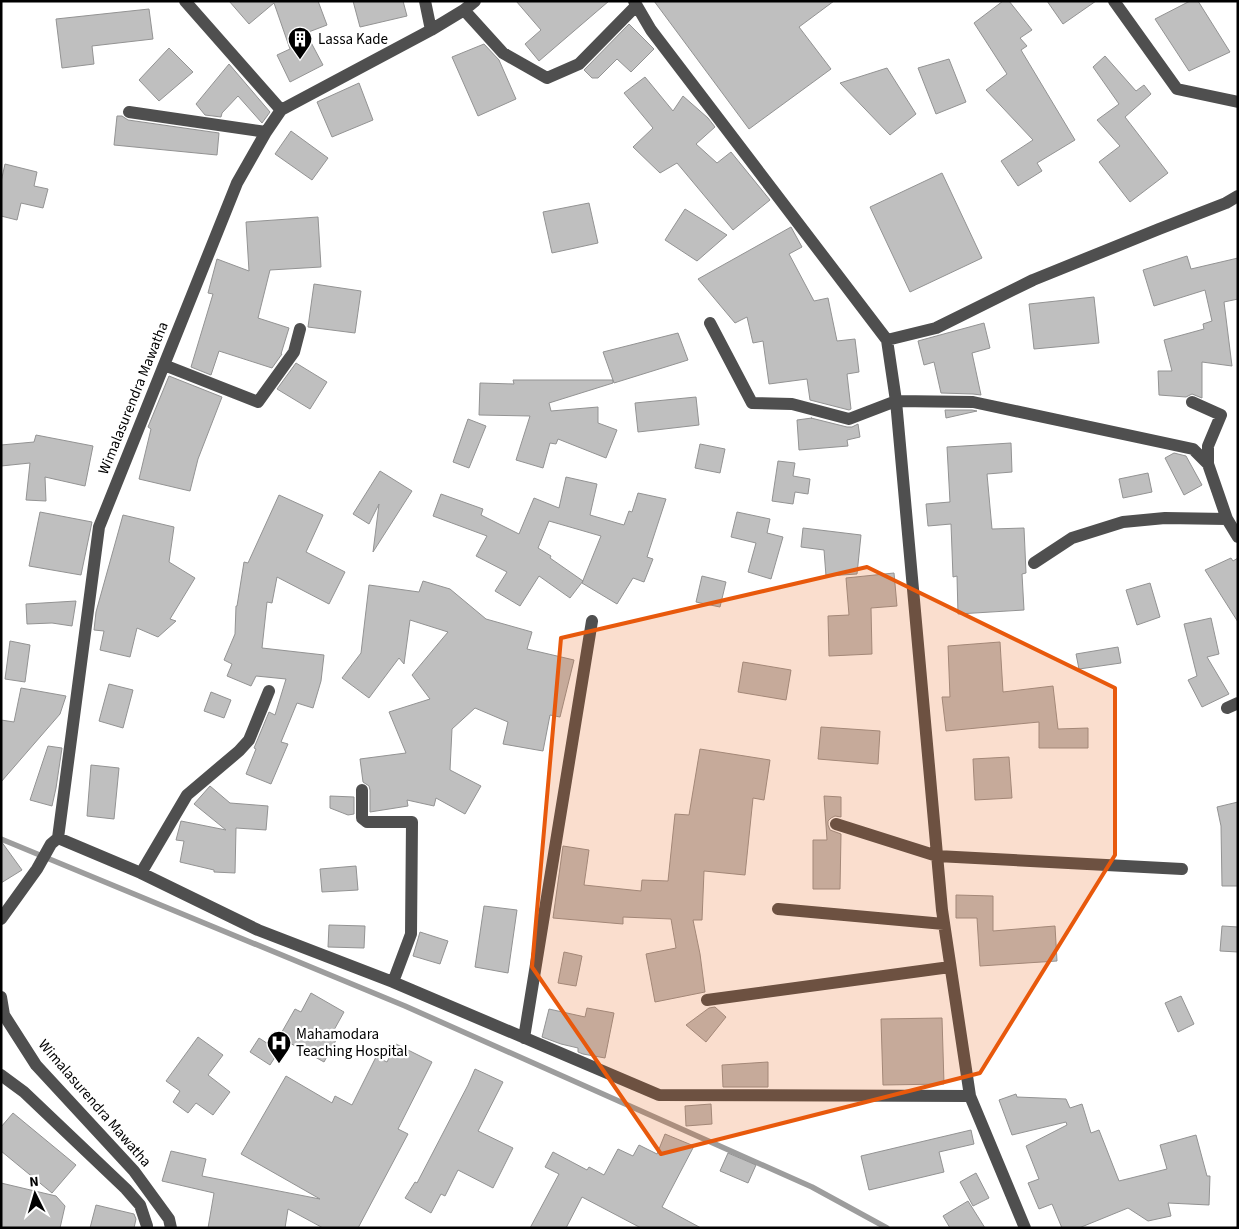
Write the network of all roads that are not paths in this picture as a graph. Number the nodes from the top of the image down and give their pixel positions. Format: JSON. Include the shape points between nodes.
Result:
{"nodes":[{"id":1,"x":185,"y":1,"type":"edge"},
{"id":2,"x":425,"y":1,"type":"edge"},
{"id":3,"x":475,"y":1,"type":"edge"},
{"id":4,"x":1114,"y":1,"type":"edge"},
{"id":5,"x":635,"y":3,"type":"edge"},
{"id":6,"x":464,"y":10,"type":"junction"},
{"id":7,"x":431,"y":30,"type":"junction"},
{"id":8,"x":1238,"y":102,"type":"edge"},
{"id":9,"x":281,"y":110,"type":"junction"},
{"id":10,"x":129,"y":112,"type":"dead end"},
{"id":11,"x":266,"y":132,"type":"junction"},
{"id":12,"x":1238,"y":196,"type":"edge"},
{"id":13,"x":710,"y":323,"type":"dead end"},
{"id":14,"x":300,"y":329,"type":"dead end"},
{"id":15,"x":886,"y":340,"type":"junction"},
{"id":16,"x":164,"y":365,"type":"junction"},
{"id":17,"x":896,"y":401,"type":"junction"},
{"id":18,"x":1192,"y":402,"type":"dead end"},
{"id":19,"x":1208,"y":464,"type":"junction"},
{"id":20,"x":1227,"y":519,"type":"junction"},
{"id":21,"x":1238,"y":536,"type":"edge"},
{"id":22,"x":1034,"y":563,"type":"dead end"},
{"id":23,"x":592,"y":621,"type":"dead end"},
{"id":24,"x":269,"y":691,"type":"dead end"},
{"id":25,"x":362,"y":790,"type":"dead end"},
{"id":26,"x":836,"y":824,"type":"dead end"},
{"id":27,"x":54,"y":841,"type":"junction"},
{"id":28,"x":937,"y":856,"type":"junction"},
{"id":29,"x":1182,"y":870,"type":"dead end"},
{"id":30,"x":141,"y":873,"type":"junction"},
{"id":31,"x":778,"y":909,"type":"dead end"},
{"id":32,"x":1,"y":919,"type":"edge"},
{"id":33,"x":944,"y":924,"type":"junction"},
{"id":34,"x":950,"y":967,"type":"junction"},
{"id":35,"x":393,"y":982,"type":"junction"},
{"id":36,"x":1,"y":997,"type":"edge"},
{"id":37,"x":707,"y":1000,"type":"dead end"},
{"id":38,"x":524,"y":1038,"type":"junction"},
{"id":39,"x":1,"y":1075,"type":"edge"},
{"id":40,"x":970,"y":1096,"type":"junction"},
{"id":41,"x":147,"y":1228,"type":"edge"},
{"id":42,"x":171,"y":1228,"type":"edge"},
{"id":43,"x":1025,"y":1228,"type":"edge"}],
"edges":[{"from":1,"to":9,"type":"street"},
{"from":2,"to":7,"type":"street"},
{"from":3,"to":6,"type":"street","name":"Wimalasurendra Mawatha"},
{"from":4,"to":8,"type":"street","via":[[1177,89]]},
{"from":5,"to":6,"type":"street","via":[[579,64],[547,78],[503,54]]},
{"from":5,"to":15,"type":"street","via":[[651,30]]},
{"from":6,"to":7,"type":"street","name":"Wimalasurendra Mawatha"},
{"from":7,"to":9,"type":"street","name":"Wimalasurendra Mawatha"},
{"from":9,"to":11,"type":"street","name":"Wimalasurendra Mawatha"},
{"from":10,"to":11,"type":"street"},
{"from":11,"to":16,"type":"street","name":"Wimalasurendra Mawatha","via":[[237,183]]},
{"from":12,"to":15,"type":"street","via":[[1034,280],[936,328]]},
{"from":13,"to":17,"type":"street","via":[[752,403],[792,404],[849,419]]},
{"from":14,"to":16,"type":"street","via":[[294,352],[258,402]]},
{"from":15,"to":17,"type":"street"},
{"from":16,"to":27,"type":"street","name":"Wimalasurendra Mawatha","via":[[99,527]]},
{"from":17,"to":19,"type":"street","via":[[973,402],[1193,449]]},
{"from":17,"to":28,"type":"street"},
{"from":18,"to":19,"type":"street","via":[[1221,415],[1208,446]]},
{"from":19,"to":20,"type":"street"},
{"from":20,"to":21,"type":"street"},
{"from":20,"to":22,"type":"street","via":[[1165,518],[1123,522],[1072,538]]},
{"from":23,"to":38,"type":"street"},
{"from":24,"to":30,"type":"street","via":[[249,740],[187,795]]},
{"from":25,"to":35,"type":"street","via":[[362,818],[367,822],[412,822],[411,934]]},
{"from":26,"to":28,"type":"street"},
{"from":27,"to":30,"type":"street"},
{"from":27,"to":32,"type":"street","name":"Wimalasurendra Mawatha"},
{"from":28,"to":29,"type":"street"},
{"from":28,"to":33,"type":"street"},
{"from":30,"to":35,"type":"street","via":[[258,930]]},
{"from":31,"to":33,"type":"street"},
{"from":33,"to":34,"type":"street"},
{"from":34,"to":37,"type":"street"},
{"from":34,"to":40,"type":"street"},
{"from":35,"to":38,"type":"street"},
{"from":36,"to":42,"type":"street","name":"Wimalasurendra Mawatha","via":[[4,1015],[36,1065],[134,1171],[169,1219]]},
{"from":38,"to":40,"type":"street","via":[[660,1095]]},
{"from":39,"to":41,"type":"street","via":[[24,1092],[126,1189],[140,1205]]},
{"from":40,"to":43,"type":"street"}]}
